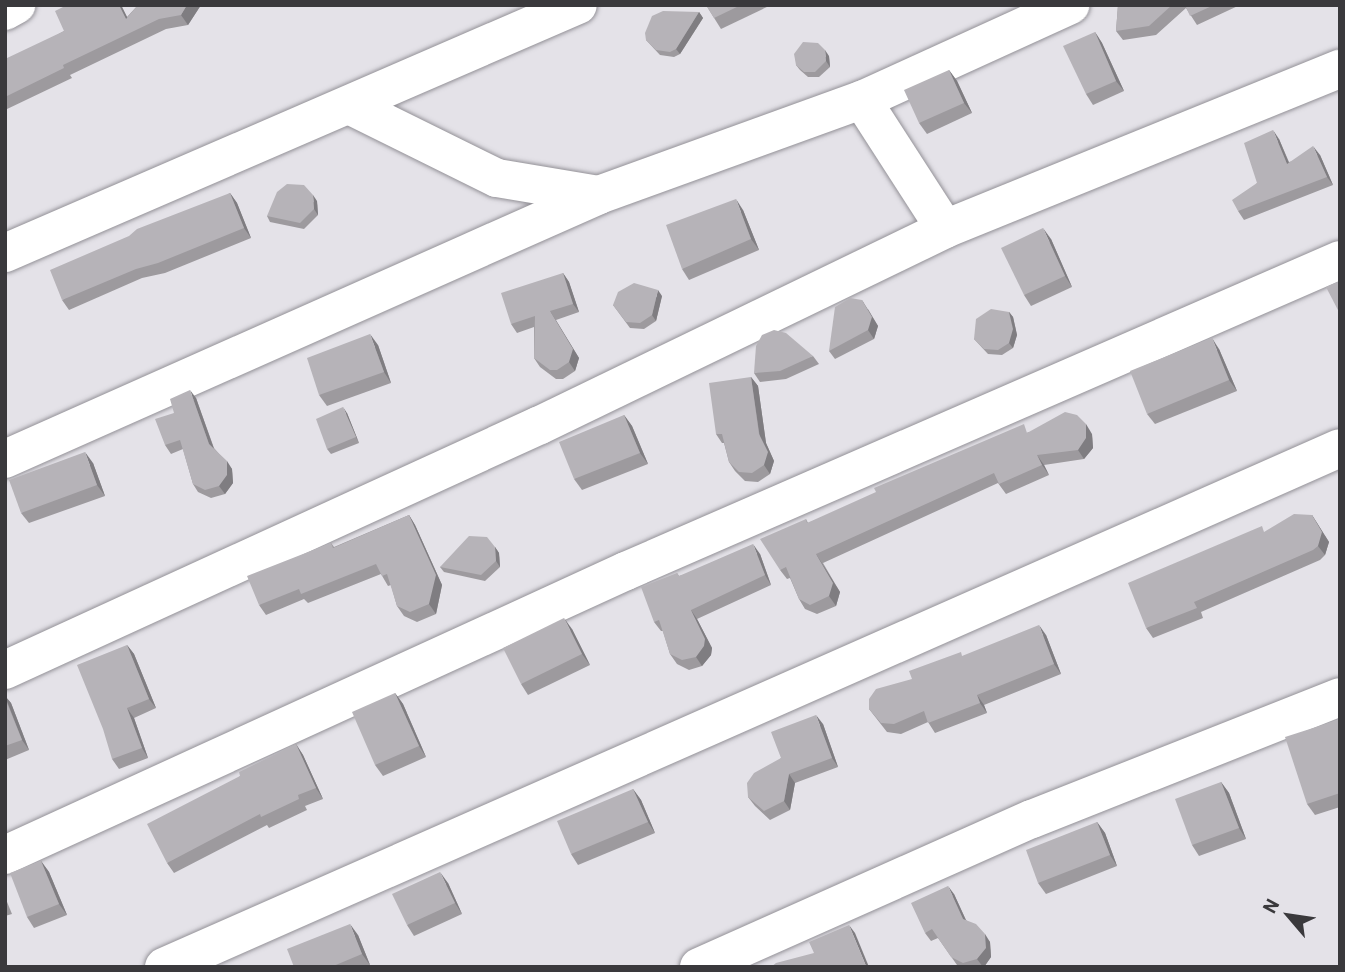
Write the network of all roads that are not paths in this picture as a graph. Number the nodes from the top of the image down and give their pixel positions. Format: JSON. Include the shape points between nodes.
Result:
{"nodes":[{"id":1,"x":16,"y":5,"type":"edge"},
{"id":2,"x":578,"y":5,"type":"edge"},
{"id":3,"x":1070,"y":5,"type":"edge"},
{"id":4,"x":5,"y":11,"type":"edge"},
{"id":5,"x":1340,"y":69,"type":"edge"},
{"id":6,"x":862,"y":100,"type":"junction"},
{"id":7,"x":349,"y":105,"type":"junction"},
{"id":8,"x":599,"y":195,"type":"junction"},
{"id":9,"x":946,"y":229,"type":"junction"},
{"id":10,"x":5,"y":253,"type":"edge"},
{"id":11,"x":1340,"y":260,"type":"edge"},
{"id":12,"x":1340,"y":448,"type":"edge"},
{"id":13,"x":5,"y":459,"type":"edge"},
{"id":14,"x":5,"y":670,"type":"edge"},
{"id":15,"x":1340,"y":697,"type":"edge"},
{"id":16,"x":5,"y":855,"type":"edge"},
{"id":17,"x":164,"y":967,"type":"edge"},
{"id":18,"x":699,"y":967,"type":"edge"}],
"edges":[{"from":1,"to":4,"type":"street"},
{"from":2,"to":7,"type":"street"},
{"from":3,"to":6,"type":"street"},
{"from":5,"to":9,"type":"street"},
{"from":6,"to":8,"type":"street"},
{"from":6,"to":9,"type":"street"},
{"from":7,"to":8,"type":"street","via":[[497,178]]},
{"from":7,"to":10,"type":"street"},
{"from":8,"to":13,"type":"street"},
{"from":9,"to":14,"type":"street","via":[[540,425]]},
{"from":11,"to":16,"type":"street","via":[[626,571]]},
{"from":12,"to":17,"type":"street"},
{"from":15,"to":18,"type":"street","via":[[1032,819]]}]}
